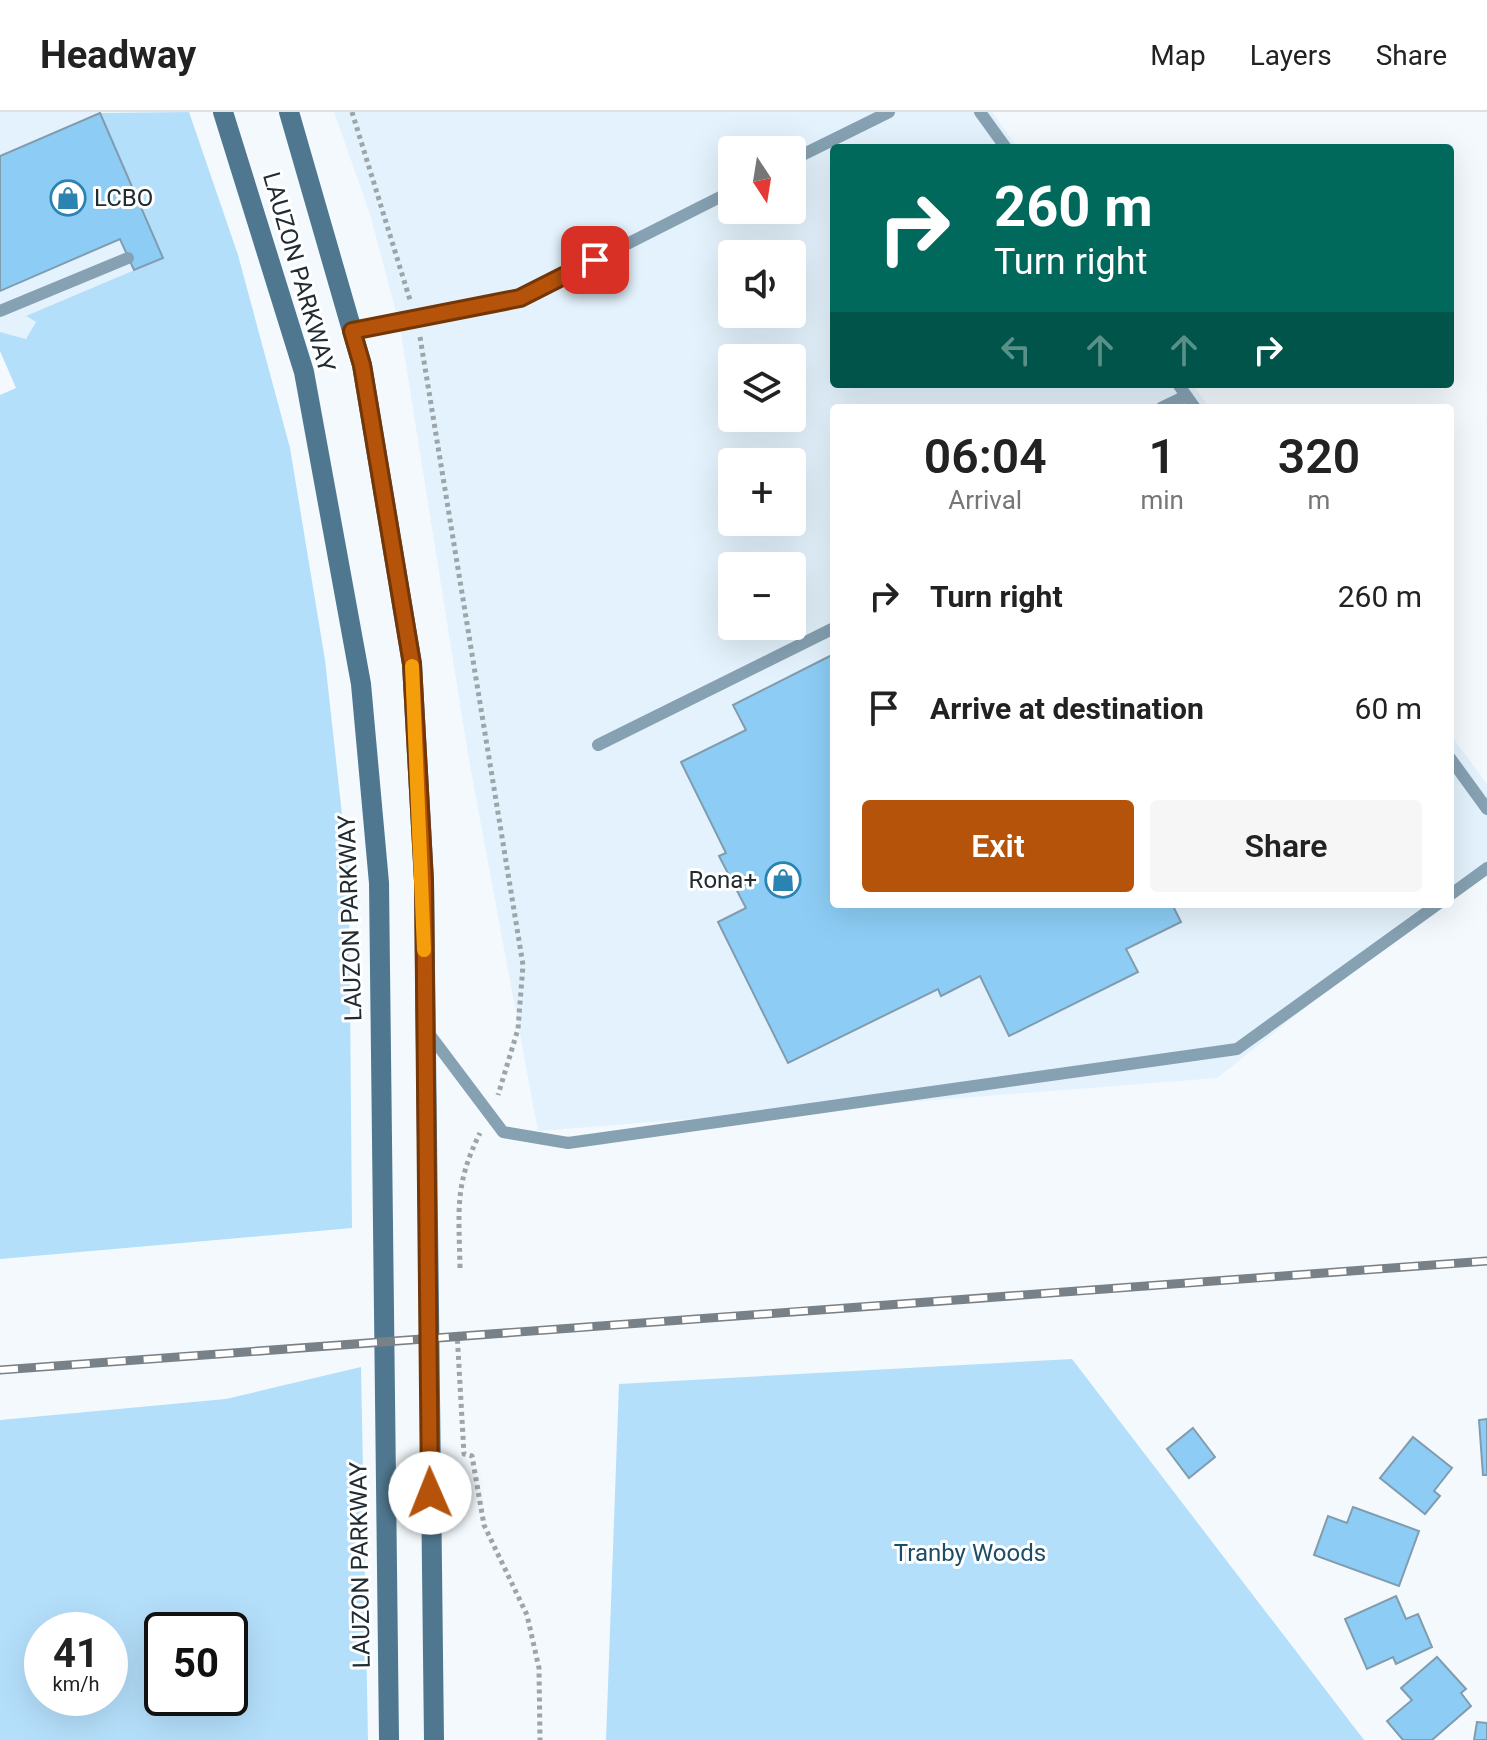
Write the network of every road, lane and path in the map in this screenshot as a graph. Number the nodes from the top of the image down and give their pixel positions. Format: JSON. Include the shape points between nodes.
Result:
{"nodes":[{"id":1,"x":223,"y":112,"type":"edge"},
{"id":2,"x":289,"y":112,"type":"edge"},
{"id":3,"x":352,"y":112,"type":"edge"},
{"id":4,"x":889,"y":112,"type":"edge"},
{"id":5,"x":980,"y":112,"type":"edge"},
{"id":6,"x":1003,"y":144,"type":"edge"},
{"id":7,"x":806,"y":153,"type":"edge"},
{"id":8,"x":718,"y":198,"type":"edge"},
{"id":9,"x":128,"y":258,"type":"dead end"},
{"id":10,"x":0,"y":311,"type":"edge"},
{"id":11,"x":415,"y":318,"type":"junction"},
{"id":12,"x":352,"y":331,"type":"junction"},
{"id":13,"x":1181,"y":388,"type":"edge"},
{"id":14,"x":1186,"y":396,"type":"junction"},
{"id":15,"x":1169,"y":404,"type":"edge"},
{"id":16,"x":1192,"y":404,"type":"edge"},
{"id":17,"x":830,"y":630,"type":"edge"},
{"id":18,"x":598,"y":745,"type":"dead end"},
{"id":19,"x":1454,"y":764,"type":"edge"},
{"id":20,"x":1487,"y":809,"type":"edge"},
{"id":21,"x":1487,"y":868,"type":"edge"},
{"id":22,"x":1454,"y":892,"type":"edge"},
{"id":23,"x":1432,"y":908,"type":"edge"},
{"id":24,"x":425,"y":1029,"type":"junction"},
{"id":25,"x":490,"y":1112,"type":"junction"},
{"id":26,"x":460,"y":1268,"type":"dead end"},
{"id":27,"x":457,"y":1327,"type":"dead end"},
{"id":28,"x":389,"y":1740,"type":"edge"},
{"id":29,"x":434,"y":1740,"type":"edge"},
{"id":30,"x":540,"y":1740,"type":"edge"}],
"edges":[{"from":1,"to":28,"type":"main road","name":"LAUZON PARKWAY","via":[[304,372],[361,684],[379,883]]},
{"from":2,"to":12,"type":"main road","name":"LAUZON PARKWAY"},
{"from":3,"to":11,"type":"path"},
{"from":4,"to":7,"type":"lane"},
{"from":5,"to":6,"type":"lane"},
{"from":8,"to":11,"type":"lane","via":[[520,298]]},
{"from":9,"to":10,"type":"lane"},
{"from":11,"to":12,"type":"lane"},
{"from":11,"to":25,"type":"path","via":[[523,965],[518,1029],[505,1082]]},
{"from":12,"to":24,"type":"main road","name":"LAUZON PARKWAY","via":[[412,664],[424,881]]},
{"from":13,"to":14,"type":"lane"},
{"from":14,"to":15,"type":"lane"},
{"from":14,"to":16,"type":"lane"},
{"from":17,"to":18,"type":"lane"},
{"from":19,"to":20,"type":"lane"},
{"from":21,"to":22,"type":"lane"},
{"from":23,"to":25,"type":"lane","via":[[1237,1049],[568,1143],[503,1132]]},
{"from":24,"to":25,"type":"lane"},
{"from":24,"to":29,"type":"main road","name":"LAUZON PARKWAY"},
{"from":25,"to":26,"type":"path","via":[[463,1166],[458,1197]]},
{"from":27,"to":30,"type":"path","via":[[464,1454],[472,1456],[484,1525],[527,1615],[539,1668]]}]}
